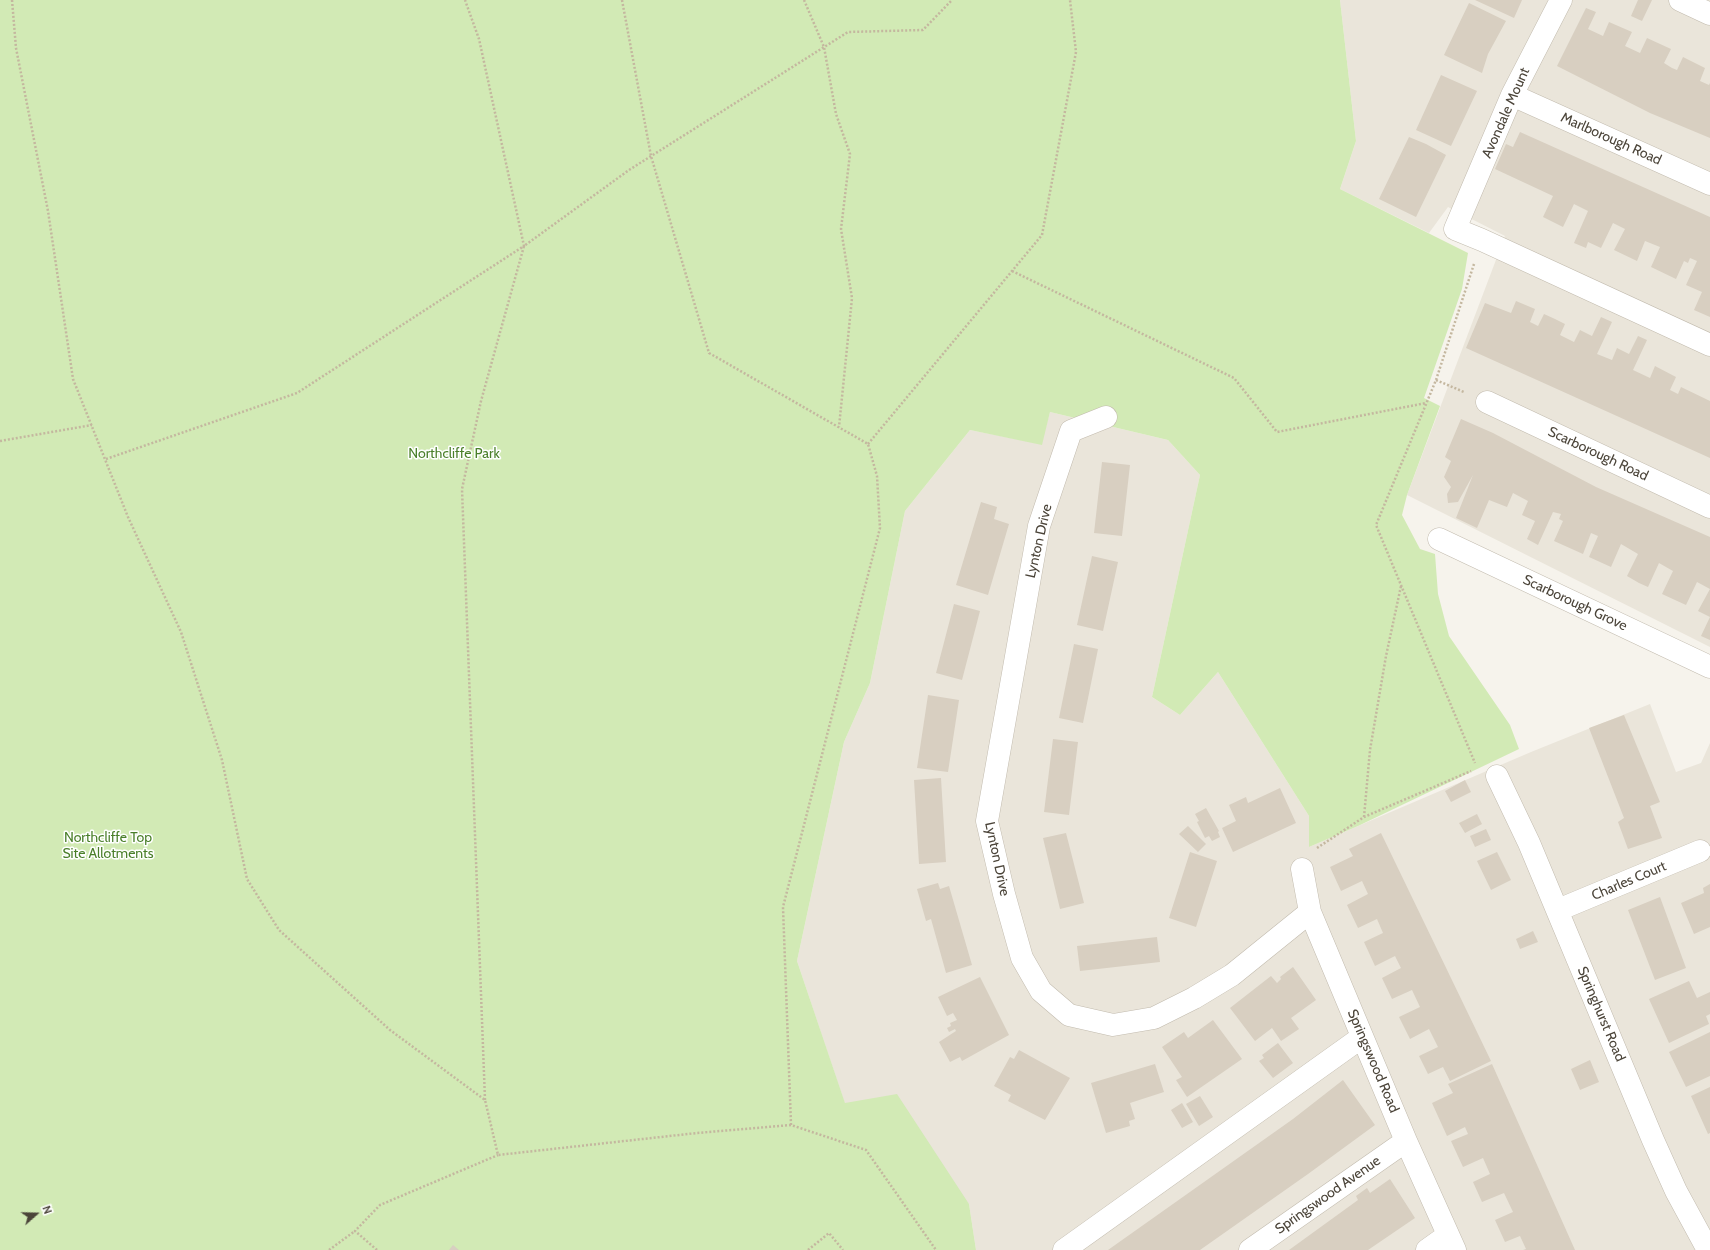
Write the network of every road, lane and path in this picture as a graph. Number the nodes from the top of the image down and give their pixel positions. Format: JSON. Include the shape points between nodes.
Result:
{"nodes":[{"id":1,"x":12,"y":0,"type":"edge"},
{"id":2,"x":465,"y":0,"type":"edge"},
{"id":3,"x":622,"y":0,"type":"edge"},
{"id":4,"x":804,"y":0,"type":"edge"},
{"id":5,"x":952,"y":0,"type":"edge"},
{"id":6,"x":1070,"y":0,"type":"edge"},
{"id":7,"x":1561,"y":0,"type":"edge"},
{"id":8,"x":1680,"y":0,"type":"edge"},
{"id":9,"x":1710,"y":14,"type":"edge"},
{"id":10,"x":824,"y":47,"type":"junction"},
{"id":11,"x":1512,"y":95,"type":"junction"},
{"id":12,"x":651,"y":156,"type":"junction"},
{"id":13,"x":1710,"y":184,"type":"edge"},
{"id":14,"x":1482,"y":240,"type":"junction"},
{"id":15,"x":524,"y":246,"type":"junction"},
{"id":16,"x":1012,"y":271,"type":"junction"},
{"id":17,"x":1710,"y":345,"type":"edge"},
{"id":18,"x":1436,"y":380,"type":"junction"},
{"id":19,"x":1486,"y":402,"type":"joint"},
{"id":20,"x":1426,"y":403,"type":"junction"},
{"id":21,"x":1106,"y":417,"type":"dead end"},
{"id":22,"x":92,"y":425,"type":"junction"},
{"id":23,"x":839,"y":427,"type":"junction"},
{"id":24,"x":0,"y":441,"type":"edge"},
{"id":25,"x":868,"y":444,"type":"junction"},
{"id":26,"x":106,"y":459,"type":"junction"},
{"id":27,"x":1710,"y":507,"type":"edge"},
{"id":28,"x":1439,"y":539,"type":"dead end"},
{"id":29,"x":1401,"y":586,"type":"junction"},
{"id":30,"x":1710,"y":667,"type":"edge"},
{"id":31,"x":1497,"y":776,"type":"dead end"},
{"id":32,"x":1364,"y":817,"type":"junction"},
{"id":33,"x":1700,"y":851,"type":"dead end"},
{"id":34,"x":1302,"y":869,"type":"joint"},
{"id":35,"x":1558,"y":910,"type":"junction"},
{"id":36,"x":1310,"y":912,"type":"junction"},
{"id":37,"x":1362,"y":1037,"type":"junction"},
{"id":38,"x":485,"y":1100,"type":"junction"},
{"id":39,"x":791,"y":1124,"type":"junction"},
{"id":40,"x":1406,"y":1141,"type":"junction"},
{"id":41,"x":498,"y":1155,"type":"junction"},
{"id":42,"x":355,"y":1231,"type":"junction"},
{"id":43,"x":1451,"y":1242,"type":"edge"},
{"id":44,"x":1707,"y":1243,"type":"edge"},
{"id":45,"x":329,"y":1250,"type":"edge"},
{"id":46,"x":377,"y":1250,"type":"edge"},
{"id":47,"x":808,"y":1250,"type":"edge"},
{"id":48,"x":843,"y":1250,"type":"edge"},
{"id":49,"x":936,"y":1250,"type":"edge"},
{"id":50,"x":1064,"y":1250,"type":"edge"},
{"id":51,"x":1250,"y":1250,"type":"edge"},
{"id":52,"x":1427,"y":1250,"type":"edge"}],
"edges":[{"from":1,"to":22,"type":"path","via":[[16,48],[48,211],[73,379]]},
{"from":2,"to":15,"type":"path","via":[[480,39]]},
{"from":3,"to":12,"type":"path"},
{"from":4,"to":10,"type":"path"},
{"from":5,"to":10,"type":"path","via":[[923,30],[848,32]]},
{"from":6,"to":16,"type":"path","via":[[1076,52],[1042,235]]},
{"from":7,"to":11,"type":"street","name":"Avondale Mount"},
{"from":8,"to":9,"type":"street"},
{"from":10,"to":12,"type":"path"},
{"from":10,"to":23,"type":"path","via":[[836,114],[850,154],[841,229],[852,298]]},
{"from":11,"to":13,"type":"street","name":"Marlborough Road"},
{"from":11,"to":14,"type":"street","name":"Avondale Mount","via":[[1455,229]]},
{"from":12,"to":15,"type":"path"},
{"from":12,"to":23,"type":"path","via":[[709,353]]},
{"from":14,"to":17,"type":"street"},
{"from":14,"to":18,"type":"path"},
{"from":15,"to":26,"type":"path","via":[[297,393]]},
{"from":15,"to":38,"type":"path","via":[[481,401],[462,489]]},
{"from":16,"to":20,"type":"path","via":[[1234,378],[1277,432]]},
{"from":16,"to":25,"type":"path"},
{"from":18,"to":19,"type":"path"},
{"from":18,"to":20,"type":"path"},
{"from":19,"to":27,"type":"street","name":"Scarborough Road"},
{"from":20,"to":29,"type":"path","via":[[1376,525]]},
{"from":21,"to":36,"type":"street","name":"Lynton Drive","via":[[1070,431],[1039,526],[987,821],[1022,958],[1041,991],[1069,1015],[1112,1025],[1154,1018],[1194,998],[1232,975]]},
{"from":22,"to":24,"type":"path"},
{"from":22,"to":26,"type":"path"},
{"from":23,"to":25,"type":"path"},
{"from":25,"to":39,"type":"path","via":[[877,476],[880,528],[783,907]]},
{"from":26,"to":38,"type":"path","via":[[128,517],[181,632],[222,760],[247,879],[279,930],[390,1030]]},
{"from":28,"to":30,"type":"street","name":"Scarborough Grove"},
{"from":29,"to":32,"type":"path","via":[[1370,750]]},
{"from":29,"to":32,"type":"path","via":[[1478,769]]},
{"from":31,"to":35,"type":"street","name":"Springhurst Road"},
{"from":32,"to":34,"type":"path","via":[[1308,854]]},
{"from":33,"to":35,"type":"street","name":"Charles Court"},
{"from":34,"to":36,"type":"street","name":"Springswood Road"},
{"from":35,"to":44,"type":"street","name":"Springhurst Road","via":[[1653,1140],[1676,1191]]},
{"from":36,"to":37,"type":"street","name":"Springswood Road"},
{"from":37,"to":40,"type":"street","name":"Springswood Road"},
{"from":37,"to":50,"type":"street"},
{"from":38,"to":41,"type":"path"},
{"from":39,"to":41,"type":"path"},
{"from":39,"to":49,"type":"path","via":[[866,1150]]},
{"from":40,"to":43,"type":"street","name":"Springswood Road"},
{"from":40,"to":51,"type":"street","name":"Springswood Avenue"},
{"from":41,"to":42,"type":"path","via":[[380,1205]]},
{"from":42,"to":45,"type":"path"},
{"from":42,"to":46,"type":"path"},
{"from":43,"to":52,"type":"street"},
{"from":47,"to":48,"type":"path","via":[[829,1233]]}]}
